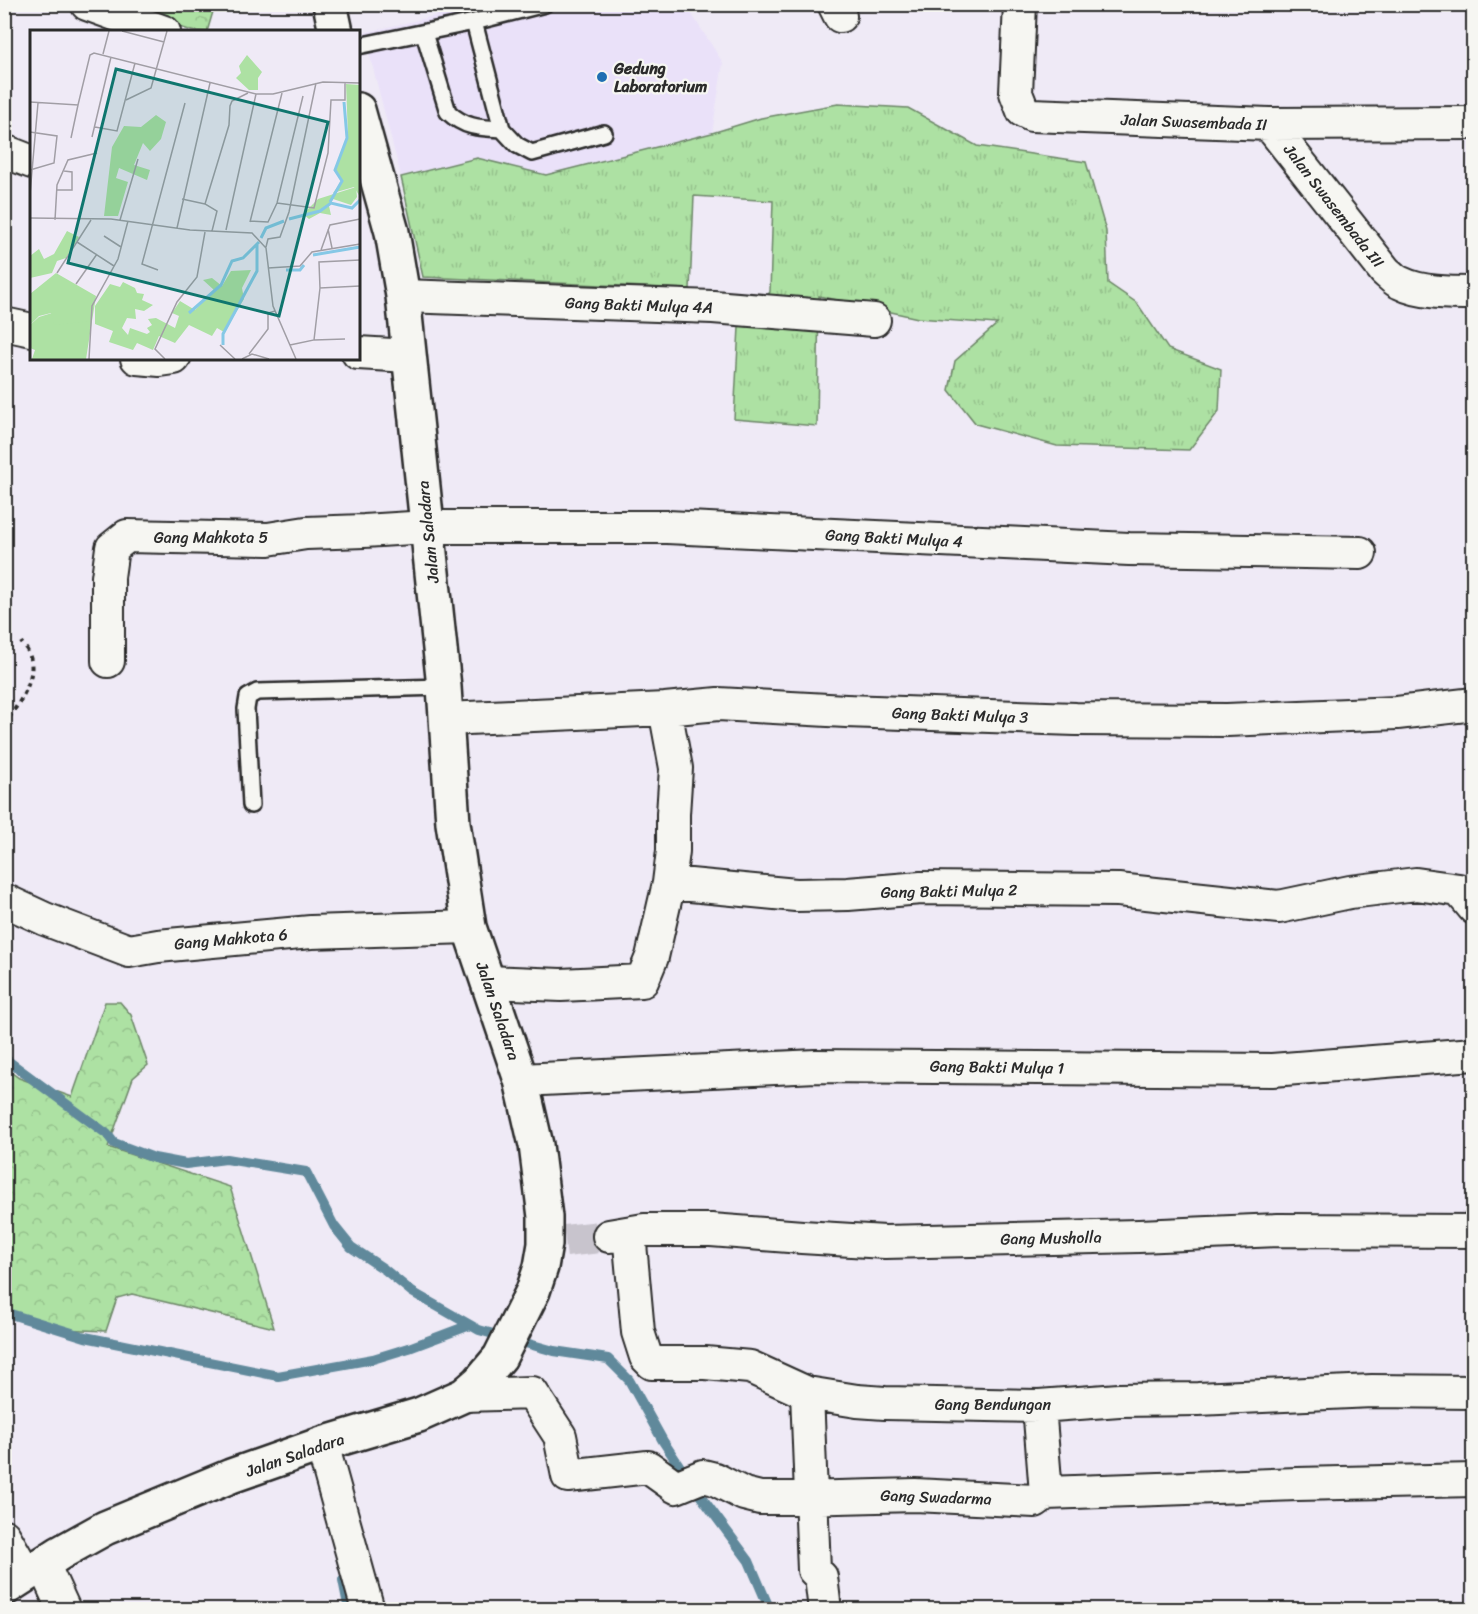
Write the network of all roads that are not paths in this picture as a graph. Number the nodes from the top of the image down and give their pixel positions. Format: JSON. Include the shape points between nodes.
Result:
{"nodes":[{"id":1,"x":87,"y":4,"type":"edge"},
{"id":2,"x":330,"y":4,"type":"edge"},
{"id":3,"x":545,"y":4,"type":"edge"},
{"id":4,"x":1020,"y":4,"type":"edge"},
{"id":5,"x":474,"y":22,"type":"junction"},
{"id":6,"x":158,"y":30,"type":"edge"},
{"id":7,"x":336,"y":30,"type":"edge"},
{"id":8,"x":424,"y":33,"type":"junction"},
{"id":9,"x":360,"y":46,"type":"edge"},
{"id":10,"x":360,"y":117,"type":"edge"},
{"id":11,"x":1473,"y":123,"type":"edge"},
{"id":12,"x":1269,"y":124,"type":"junction"},
{"id":13,"x":502,"y":129,"type":"junction"},
{"id":14,"x":604,"y":134,"type":"dead end"},
{"id":15,"x":4,"y":151,"type":"edge"},
{"id":16,"x":30,"y":161,"type":"edge"},
{"id":17,"x":1473,"y":293,"type":"edge"},
{"id":18,"x":403,"y":296,"type":"junction"},
{"id":19,"x":874,"y":320,"type":"dead end"},
{"id":20,"x":4,"y":324,"type":"edge"},
{"id":21,"x":30,"y":330,"type":"edge"},
{"id":22,"x":360,"y":353,"type":"edge"},
{"id":23,"x":409,"y":356,"type":"junction"},
{"id":24,"x":428,"y":527,"type":"junction"},
{"id":25,"x":1360,"y":553,"type":"dead end"},
{"id":26,"x":108,"y":661,"type":"dead end"},
{"id":27,"x":444,"y":687,"type":"junction"},
{"id":28,"x":1473,"y":704,"type":"edge"},
{"id":29,"x":665,"y":709,"type":"junction"},
{"id":30,"x":446,"y":719,"type":"junction"},
{"id":31,"x":251,"y":805,"type":"dead end"},
{"id":32,"x":669,"y":883,"type":"junction"},
{"id":33,"x":4,"y":900,"type":"edge"},
{"id":34,"x":1473,"y":908,"type":"edge"},
{"id":35,"x":469,"y":927,"type":"junction"},
{"id":36,"x":488,"y":982,"type":"junction"},
{"id":37,"x":1473,"y":1054,"type":"edge"},
{"id":38,"x":521,"y":1080,"type":"junction"},
{"id":39,"x":1473,"y":1231,"type":"edge"},
{"id":40,"x":619,"y":1235,"type":"joint"},
{"id":41,"x":472,"y":1389,"type":"junction"},
{"id":42,"x":1473,"y":1392,"type":"edge"},
{"id":43,"x":807,"y":1393,"type":"junction"},
{"id":44,"x":1039,"y":1406,"type":"junction"},
{"id":45,"x":322,"y":1444,"type":"junction"},
{"id":46,"x":1473,"y":1480,"type":"edge"},
{"id":47,"x":1046,"y":1493,"type":"junction"},
{"id":48,"x":810,"y":1497,"type":"junction"},
{"id":49,"x":4,"y":1536,"type":"edge"},
{"id":50,"x":24,"y":1575,"type":"edge"},
{"id":51,"x":64,"y":1610,"type":"edge"},
{"id":52,"x":368,"y":1610,"type":"edge"},
{"id":53,"x":825,"y":1610,"type":"edge"}],
"edges":[{"from":1,"to":6,"type":"street"},
{"from":2,"to":7,"type":"street"},
{"from":3,"to":5,"type":"lane"},
{"from":4,"to":12,"type":"street","name":"Jalan Swasembada II","via":[[1016,93],[1023,111],[1031,115]]},
{"from":5,"to":8,"type":"lane"},
{"from":5,"to":13,"type":"lane"},
{"from":8,"to":9,"type":"lane"},
{"from":8,"to":13,"type":"lane","via":[[448,112],[476,128]]},
{"from":10,"to":18,"type":"street","name":"Jalan Saladara","via":[[392,232]]},
{"from":11,"to":12,"type":"street","name":"Jalan Swasembada II"},
{"from":12,"to":17,"type":"street","name":"Jalan Swasembada III","via":[[1385,271],[1400,283],[1417,288]]},
{"from":13,"to":14,"type":"lane","via":[[516,145],[532,153]]},
{"from":15,"to":16,"type":"street"},
{"from":18,"to":19,"type":"street","name":"Gang Bakti Mulya 4A","via":[[713,307]]},
{"from":18,"to":23,"type":"street","name":"Jalan Saladara"},
{"from":20,"to":21,"type":"street"},
{"from":22,"to":23,"type":"street"},
{"from":23,"to":24,"type":"street","name":"Jalan Saladara"},
{"from":24,"to":25,"type":"street","name":"Gang Bakti Mulya 4","via":[[667,527],[1128,549]]},
{"from":24,"to":26,"type":"street","name":"Gang Mahkota 5","via":[[306,533],[268,539],[127,536],[112,548]]},
{"from":24,"to":27,"type":"street","name":"Jalan Saladara"},
{"from":27,"to":30,"type":"street","name":"Jalan Saladara"},
{"from":27,"to":31,"type":"lane","via":[[257,692],[248,697]]},
{"from":28,"to":29,"type":"street","name":"Gang Bakti Mulya 3","via":[[1397,713],[1227,720],[1076,719],[718,704]]},
{"from":29,"to":30,"type":"street","name":"Gang Bakti Mulya 3"},
{"from":29,"to":32,"type":"street","via":[[676,768]]},
{"from":30,"to":35,"type":"street","name":"Jalan Saladara","via":[[453,823]]},
{"from":32,"to":34,"type":"street","name":"Gang Bakti Mulya 2","via":[[796,895],[921,888],[1118,891],[1279,907],[1350,892],[1416,884],[1459,890]]},
{"from":32,"to":36,"type":"street","via":[[652,957],[642,981],[561,986]]},
{"from":33,"to":35,"type":"street","name":"Gang Mahkota 6","via":[[129,951],[311,932]]},
{"from":35,"to":36,"type":"street","name":"Jalan Saladara"},
{"from":36,"to":38,"type":"street","name":"Jalan Saladara"},
{"from":37,"to":38,"type":"street","name":"Gang Bakti Mulya 1","via":[[1272,1070],[816,1066]]},
{"from":38,"to":41,"type":"street","name":"Jalan Saladara","via":[[536,1145],[545,1218],[555,1243],[500,1357]]},
{"from":39,"to":40,"type":"street","name":"Gang Musholla","via":[[1278,1230],[885,1242],[711,1230],[644,1230]]},
{"from":40,"to":43,"type":"street","name":"Gang Bendungan","via":[[646,1358],[652,1363],[750,1366]]},
{"from":41,"to":45,"type":"street","name":"Jalan Saladara","via":[[419,1415]]},
{"from":41,"to":48,"type":"street","name":"Gang Swadarma","via":[[532,1393],[560,1436],[568,1476],[648,1467],[690,1482],[715,1479],[760,1498]]},
{"from":42,"to":44,"type":"street","name":"Gang Bendungan","via":[[1372,1391]]},
{"from":43,"to":44,"type":"street","name":"Gang Bendungan","via":[[857,1401]]},
{"from":43,"to":48,"type":"street"},
{"from":44,"to":47,"type":"street"},
{"from":45,"to":50,"type":"street","name":"Jalan Saladara","via":[[231,1476],[105,1528]]},
{"from":45,"to":52,"type":"street"},
{"from":46,"to":47,"type":"street","name":"Gang Swadarma"},
{"from":47,"to":48,"type":"street","name":"Gang Swadarma","via":[[1035,1501],[915,1494]]},
{"from":48,"to":53,"type":"street","via":[[814,1570],[821,1577]]},
{"from":49,"to":50,"type":"street"},
{"from":50,"to":51,"type":"street"}]}
